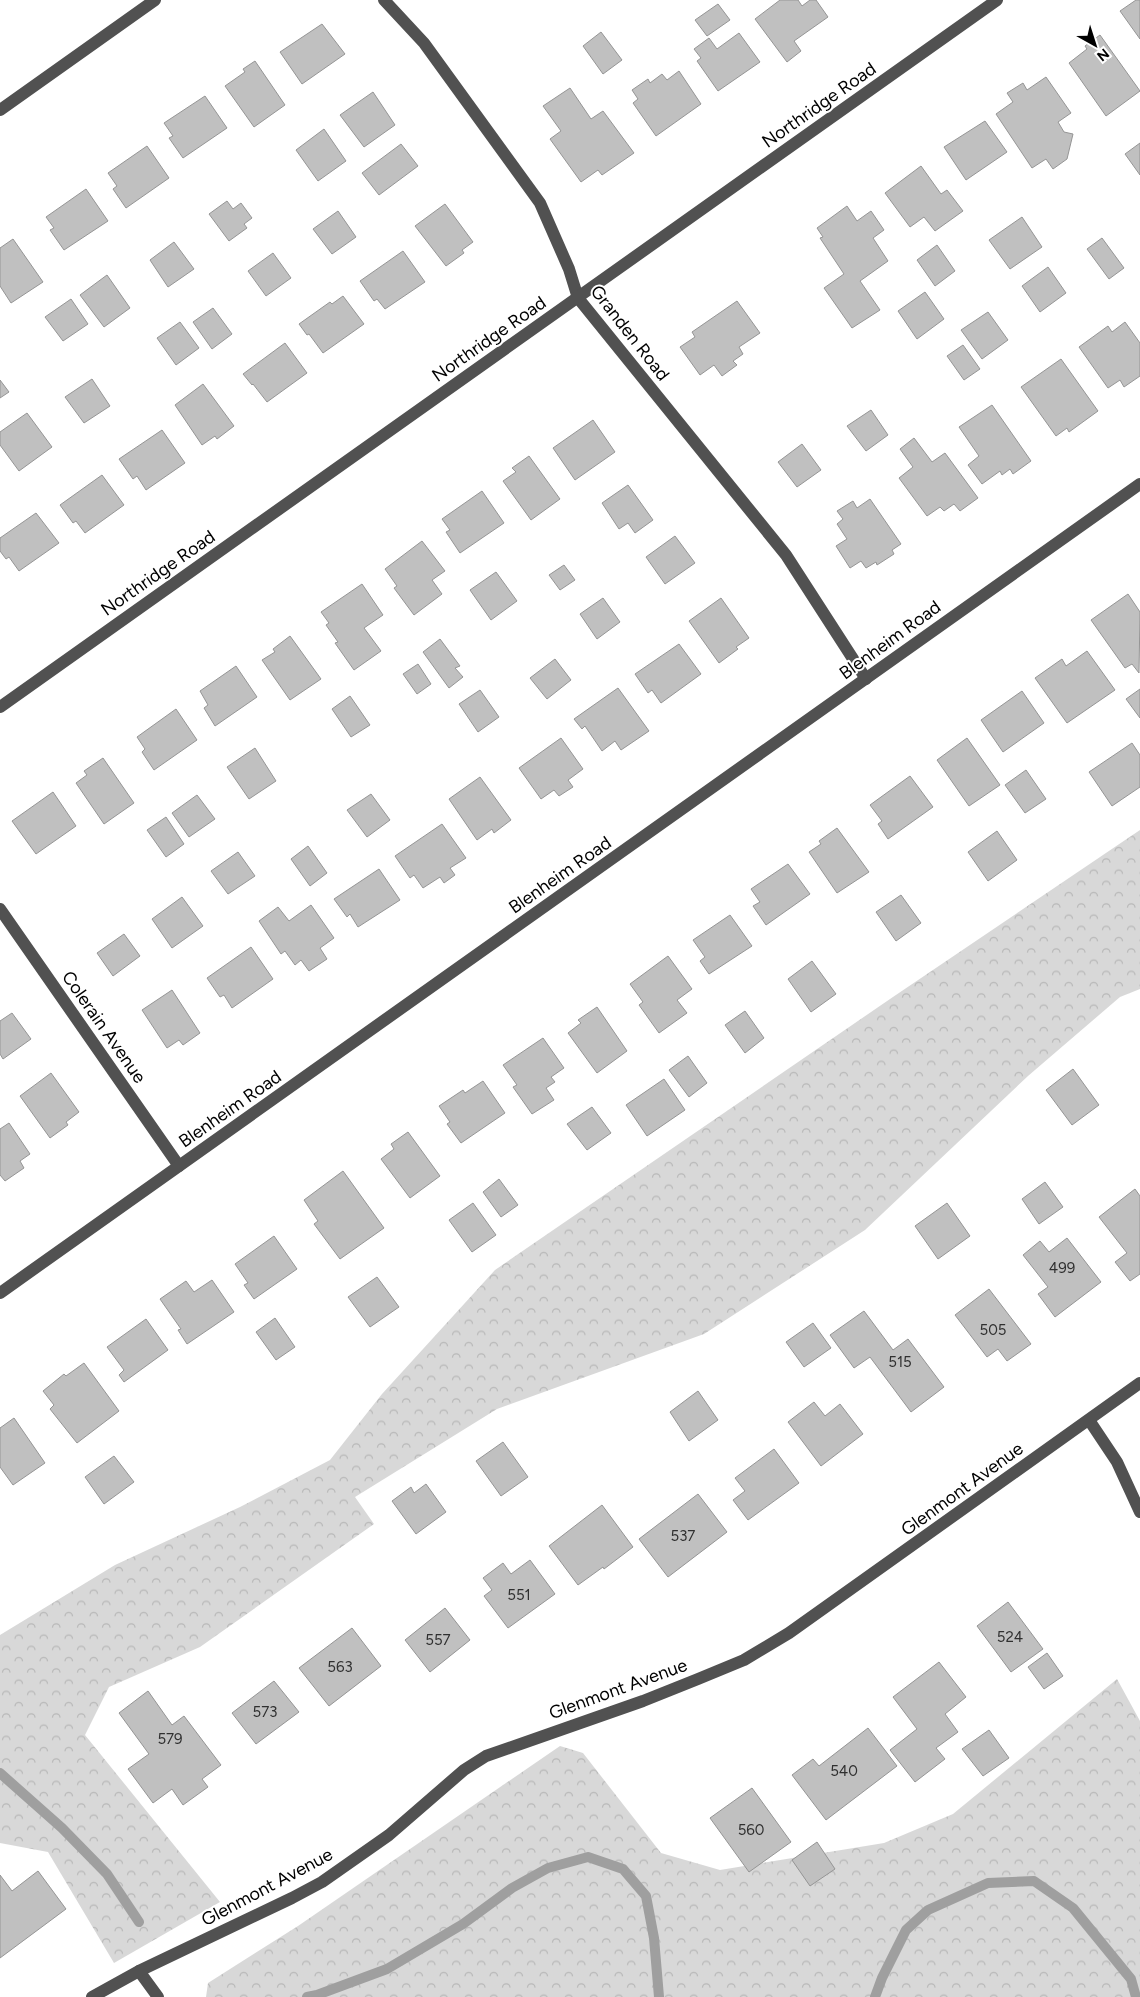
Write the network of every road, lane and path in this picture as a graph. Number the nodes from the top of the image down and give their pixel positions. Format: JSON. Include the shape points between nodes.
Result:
{"nodes":[{"id":1,"x":155,"y":0,"type":"edge"},
{"id":2,"x":384,"y":0,"type":"edge"},
{"id":3,"x":998,"y":0,"type":"edge"},
{"id":4,"x":0,"y":110,"type":"edge"},
{"id":5,"x":578,"y":298,"type":"junction"},
{"id":6,"x":1140,"y":484,"type":"edge"},
{"id":7,"x":866,"y":679,"type":"junction"},
{"id":8,"x":0,"y":707,"type":"edge"},
{"id":9,"x":0,"y":909,"type":"edge"},
{"id":10,"x":179,"y":1166,"type":"junction"},
{"id":11,"x":0,"y":1293,"type":"edge"},
{"id":12,"x":1140,"y":1383,"type":"edge"},
{"id":13,"x":1089,"y":1420,"type":"junction"},
{"id":14,"x":1140,"y":1512,"type":"edge"},
{"id":15,"x":139,"y":1971,"type":"junction"},
{"id":16,"x":92,"y":1997,"type":"edge"},
{"id":17,"x":158,"y":1997,"type":"edge"}],
"edges":[{"from":1,"to":4,"type":"street"},
{"from":2,"to":5,"type":"street","name":"Granden Road","via":[[424,44],[540,203]]},
{"from":3,"to":5,"type":"street","name":"Northridge Road"},
{"from":5,"to":7,"type":"street","name":"Granden Road","via":[[786,556]]},
{"from":5,"to":8,"type":"street","name":"Northridge Road"},
{"from":6,"to":7,"type":"street","name":"Blenheim Road"},
{"from":7,"to":10,"type":"street","name":"Blenheim Road"},
{"from":9,"to":10,"type":"street","name":"Colerain Avenue"},
{"from":10,"to":11,"type":"street","name":"Blenheim Road"},
{"from":12,"to":13,"type":"street","name":"Glenmont Avenue"},
{"from":13,"to":14,"type":"street","via":[[1116,1462]]},
{"from":13,"to":15,"type":"street","name":"Glenmont Avenue","via":[[789,1633],[744,1660],[643,1701],[486,1756],[464,1770],[389,1835],[322,1882]]},
{"from":15,"to":16,"type":"street","name":"Glenmont Avenue"},
{"from":15,"to":17,"type":"street"}]}
